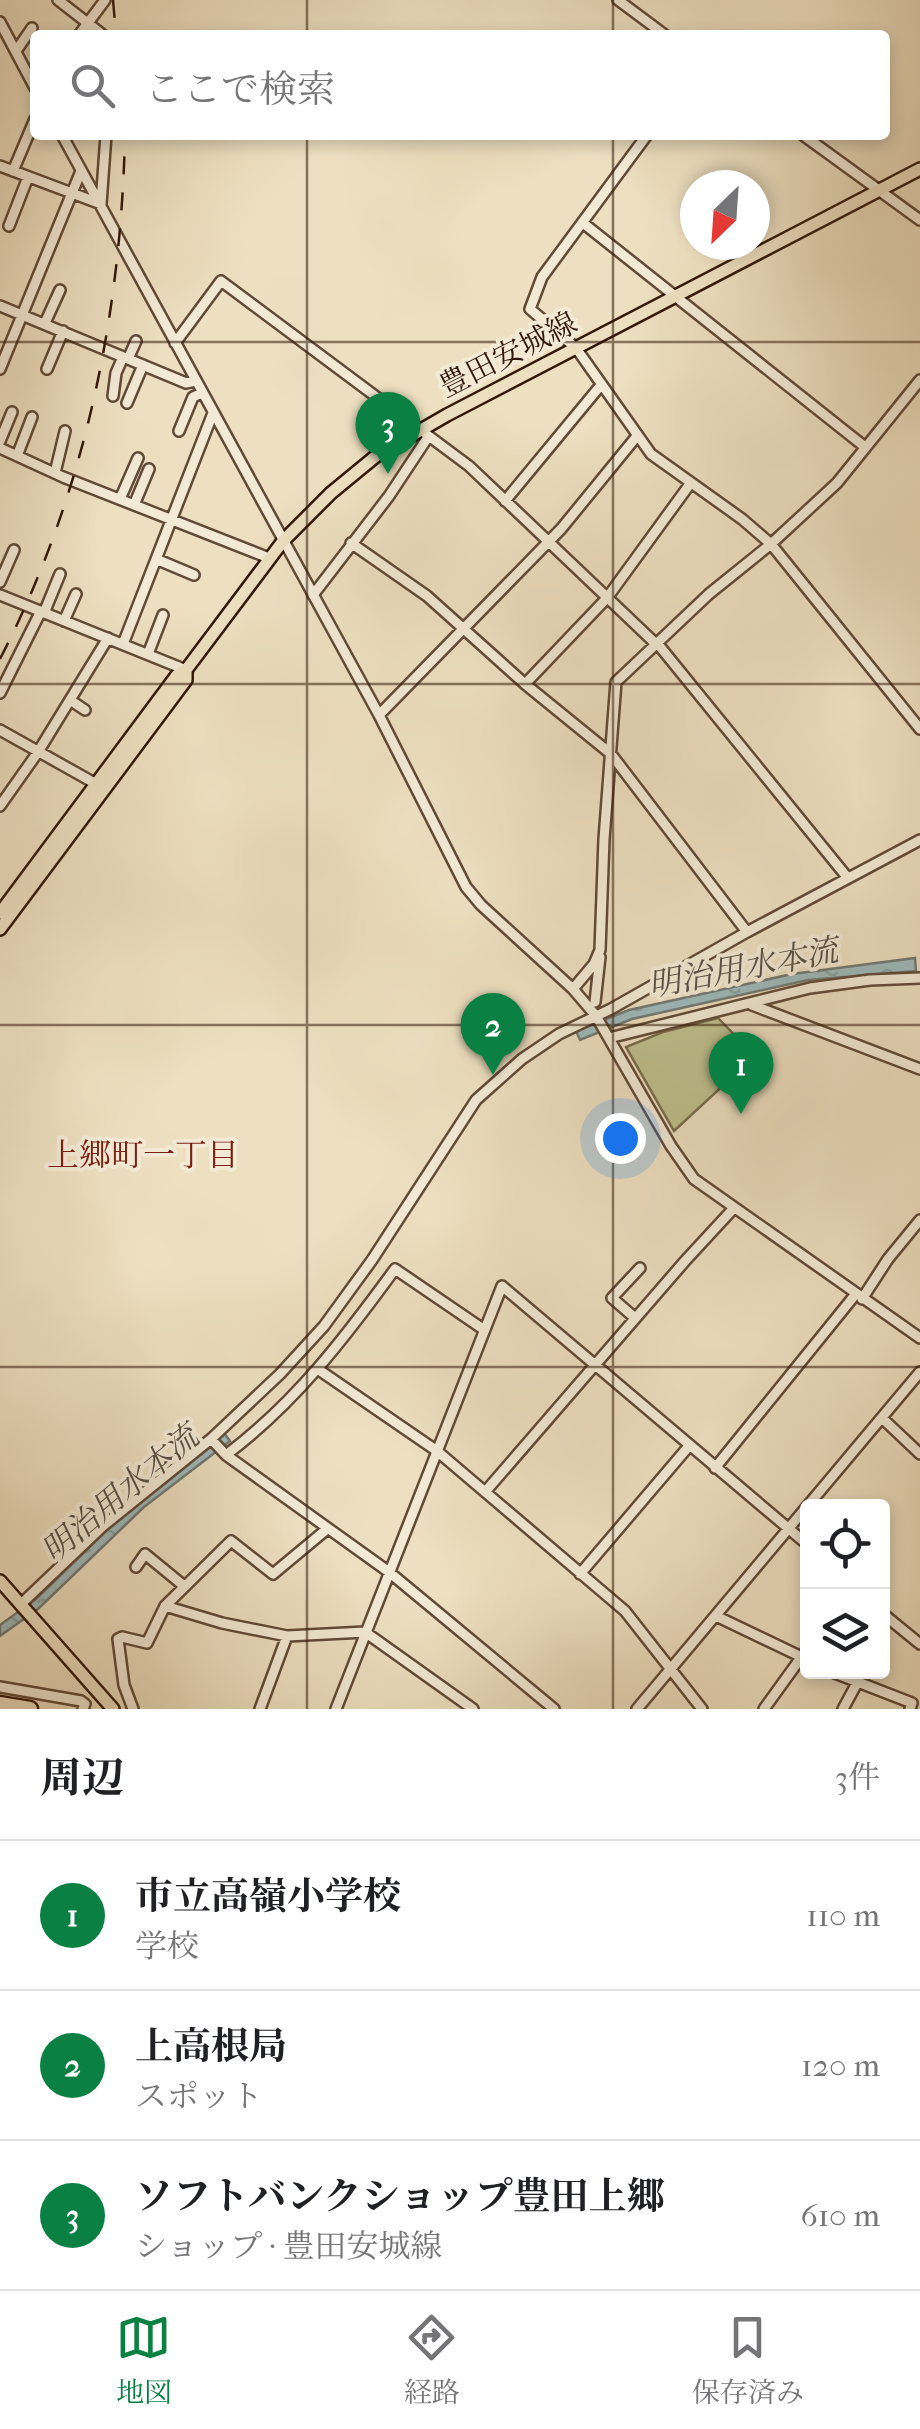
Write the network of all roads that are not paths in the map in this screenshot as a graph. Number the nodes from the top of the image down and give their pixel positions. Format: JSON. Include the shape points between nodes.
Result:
{"nodes":[{"id":1,"x":58,"y":0,"type":"edge"},
{"id":2,"x":618,"y":0,"type":"edge"},
{"id":3,"x":101,"y":2,"type":"edge"},
{"id":4,"x":88,"y":22,"type":"junction"},
{"id":5,"x":0,"y":23,"type":"edge"},
{"id":6,"x":82,"y":30,"type":"edge"},
{"id":7,"x":97,"y":30,"type":"edge"},
{"id":8,"x":102,"y":30,"type":"edge"},
{"id":9,"x":658,"y":30,"type":"edge"},
{"id":10,"x":30,"y":31,"type":"edge"},
{"id":11,"x":16,"y":51,"type":"junction"},
{"id":12,"x":30,"y":78,"type":"edge"},
{"id":13,"x":30,"y":131,"type":"edge"},
{"id":14,"x":65,"y":140,"type":"edge"},
{"id":15,"x":72,"y":140,"type":"edge"},
{"id":16,"x":106,"y":140,"type":"edge"},
{"id":17,"x":643,"y":140,"type":"edge"},
{"id":18,"x":810,"y":140,"type":"edge"},
{"id":19,"x":68,"y":146,"type":"junction"},
{"id":20,"x":0,"y":166,"type":"edge"},
{"id":21,"x":920,"y":169,"type":"edge"},
{"id":22,"x":13,"y":171,"type":"junction"},
{"id":23,"x":82,"y":171,"type":"junction"},
{"id":24,"x":28,"y":177,"type":"junction"},
{"id":25,"x":880,"y":191,"type":"junction"},
{"id":26,"x":70,"y":192,"type":"junction"},
{"id":27,"x":100,"y":204,"type":"junction"},
{"id":28,"x":920,"y":220,"type":"edge"},
{"id":29,"x":583,"y":223,"type":"junction"},
{"id":30,"x":9,"y":226,"type":"dead end"},
{"id":31,"x":60,"y":290,"type":"dead end"},
{"id":32,"x":674,"y":297,"type":"junction"},
{"id":33,"x":0,"y":306,"type":"edge"},
{"id":34,"x":22,"y":315,"type":"junction"},
{"id":35,"x":45,"y":324,"type":"junction"},
{"id":36,"x":63,"y":331,"type":"junction"},
{"id":37,"x":136,"y":341,"type":"dead end"},
{"id":38,"x":175,"y":343,"type":"junction"},
{"id":39,"x":576,"y":348,"type":"junction"},
{"id":40,"x":126,"y":358,"type":"junction"},
{"id":41,"x":143,"y":365,"type":"junction"},
{"id":42,"x":47,"y":369,"type":"dead end"},
{"id":43,"x":0,"y":370,"type":"edge"},
{"id":44,"x":196,"y":380,"type":"junction"},
{"id":45,"x":920,"y":380,"type":"edge"},
{"id":46,"x":600,"y":385,"type":"junction"},
{"id":47,"x":202,"y":393,"type":"junction"},
{"id":48,"x":113,"y":396,"type":"dead end"},
{"id":49,"x":127,"y":403,"type":"dead end"},
{"id":50,"x":12,"y":412,"type":"dead end"},
{"id":51,"x":213,"y":413,"type":"junction"},
{"id":52,"x":32,"y":417,"type":"dead end"},
{"id":53,"x":179,"y":430,"type":"dead end"},
{"id":54,"x":65,"y":431,"type":"dead end"},
{"id":55,"x":424,"y":433,"type":"junction"},
{"id":56,"x":637,"y":436,"type":"junction"},
{"id":57,"x":0,"y":444,"type":"edge"},
{"id":58,"x":864,"y":447,"type":"junction"},
{"id":59,"x":17,"y":456,"type":"junction"},
{"id":60,"x":138,"y":458,"type":"dead end"},
{"id":61,"x":150,"y":469,"type":"dead end"},
{"id":62,"x":55,"y":473,"type":"junction"},
{"id":63,"x":690,"y":484,"type":"junction"},
{"id":64,"x":120,"y":499,"type":"junction"},
{"id":65,"x":505,"y":502,"type":"junction"},
{"id":66,"x":134,"y":505,"type":"junction"},
{"id":67,"x":171,"y":520,"type":"junction"},
{"id":68,"x":284,"y":541,"type":"junction"},
{"id":69,"x":351,"y":543,"type":"junction"},
{"id":70,"x":547,"y":543,"type":"junction"},
{"id":71,"x":771,"y":544,"type":"junction"},
{"id":72,"x":14,"y":550,"type":"dead end"},
{"id":73,"x":269,"y":558,"type":"junction"},
{"id":74,"x":156,"y":560,"type":"junction"},
{"id":75,"x":60,"y":574,"type":"dead end"},
{"id":76,"x":194,"y":575,"type":"dead end"},
{"id":77,"x":0,"y":582,"type":"edge"},
{"id":78,"x":76,"y":594,"type":"dead end"},
{"id":79,"x":313,"y":595,"type":"junction"},
{"id":80,"x":2,"y":596,"type":"edge"},
{"id":81,"x":606,"y":598,"type":"junction"},
{"id":82,"x":0,"y":608,"type":"edge"},
{"id":83,"x":42,"y":612,"type":"junction"},
{"id":84,"x":162,"y":615,"type":"dead end"},
{"id":85,"x":64,"y":621,"type":"junction"},
{"id":86,"x":464,"y":630,"type":"junction"},
{"id":87,"x":108,"y":638,"type":"junction"},
{"id":88,"x":123,"y":644,"type":"junction"},
{"id":89,"x":656,"y":644,"type":"junction"},
{"id":90,"x":148,"y":654,"type":"junction"},
{"id":91,"x":186,"y":670,"type":"junction"},
{"id":92,"x":525,"y":684,"type":"junction"},
{"id":93,"x":0,"y":693,"type":"edge"},
{"id":94,"x":70,"y":700,"type":"junction"},
{"id":95,"x":85,"y":710,"type":"dead end"},
{"id":96,"x":378,"y":714,"type":"junction"},
{"id":97,"x":55,"y":725,"type":"junction"},
{"id":98,"x":920,"y":729,"type":"edge"},
{"id":99,"x":0,"y":730,"type":"edge"},
{"id":100,"x":69,"y":732,"type":"dead end"},
{"id":101,"x":38,"y":752,"type":"junction"},
{"id":102,"x":611,"y":754,"type":"junction"},
{"id":103,"x":100,"y":786,"type":"junction"},
{"id":104,"x":0,"y":806,"type":"edge"},
{"id":105,"x":920,"y":840,"type":"edge"},
{"id":106,"x":847,"y":877,"type":"junction"},
{"id":107,"x":4,"y":909,"type":"edge"},
{"id":108,"x":0,"y":929,"type":"edge"},
{"id":109,"x":746,"y":932,"type":"junction"},
{"id":110,"x":600,"y":950,"type":"junction"},
{"id":111,"x":920,"y":978,"type":"edge"},
{"id":112,"x":573,"y":989,"type":"junction"},
{"id":113,"x":595,"y":1002,"type":"dead end"},
{"id":114,"x":749,"y":1004,"type":"junction"},
{"id":115,"x":602,"y":1026,"type":"junction"},
{"id":116,"x":920,"y":1069,"type":"edge"},
{"id":117,"x":733,"y":1209,"type":"junction"},
{"id":118,"x":920,"y":1220,"type":"edge"},
{"id":119,"x":640,"y":1268,"type":"dead end"},
{"id":120,"x":859,"y":1297,"type":"junction"},
{"id":121,"x":635,"y":1318,"type":"junction"},
{"id":122,"x":484,"y":1329,"type":"junction"},
{"id":123,"x":920,"y":1338,"type":"edge"},
{"id":124,"x":595,"y":1365,"type":"junction"},
{"id":125,"x":319,"y":1370,"type":"junction"},
{"id":126,"x":920,"y":1372,"type":"edge"},
{"id":127,"x":882,"y":1418,"type":"junction"},
{"id":128,"x":689,"y":1446,"type":"junction"},
{"id":129,"x":217,"y":1447,"type":"junction"},
{"id":130,"x":437,"y":1450,"type":"junction"},
{"id":131,"x":920,"y":1454,"type":"edge"},
{"id":132,"x":715,"y":1468,"type":"junction"},
{"id":133,"x":485,"y":1492,"type":"junction"},
{"id":134,"x":327,"y":1529,"type":"junction"},
{"id":135,"x":788,"y":1530,"type":"junction"},
{"id":136,"x":800,"y":1539,"type":"edge"},
{"id":137,"x":136,"y":1567,"type":"dead end"},
{"id":138,"x":390,"y":1572,"type":"junction"},
{"id":139,"x":580,"y":1574,"type":"junction"},
{"id":140,"x":0,"y":1580,"type":"edge"},
{"id":141,"x":184,"y":1586,"type":"junction"},
{"id":142,"x":166,"y":1606,"type":"junction"},
{"id":143,"x":24,"y":1610,"type":"junction"},
{"id":144,"x":716,"y":1616,"type":"junction"},
{"id":145,"x":890,"y":1620,"type":"edge"},
{"id":146,"x":366,"y":1632,"type":"junction"},
{"id":147,"x":287,"y":1636,"type":"junction"},
{"id":148,"x":920,"y":1644,"type":"edge"},
{"id":149,"x":800,"y":1653,"type":"edge"},
{"id":150,"x":800,"y":1662,"type":"edge"},
{"id":151,"x":670,"y":1670,"type":"junction"},
{"id":152,"x":848,"y":1679,"type":"edge"},
{"id":153,"x":857,"y":1683,"type":"junction"},
{"id":154,"x":0,"y":1687,"type":"edge"},
{"id":155,"x":0,"y":1704,"type":"edge"},
{"id":156,"x":30,"y":1709,"type":"edge"},
{"id":157,"x":83,"y":1709,"type":"edge"},
{"id":158,"x":114,"y":1709,"type":"edge"},
{"id":159,"x":132,"y":1709,"type":"edge"},
{"id":160,"x":260,"y":1709,"type":"edge"},
{"id":161,"x":336,"y":1709,"type":"edge"},
{"id":162,"x":473,"y":1709,"type":"edge"},
{"id":163,"x":554,"y":1709,"type":"edge"},
{"id":164,"x":637,"y":1709,"type":"edge"},
{"id":165,"x":702,"y":1709,"type":"edge"},
{"id":166,"x":764,"y":1709,"type":"edge"},
{"id":167,"x":843,"y":1709,"type":"edge"},
{"id":168,"x":910,"y":1709,"type":"edge"}],
"edges":[{"from":1,"to":4,"type":"street"},
{"from":2,"to":9,"type":"street"},
{"from":3,"to":4,"type":"street"},
{"from":3,"to":8,"type":"street"},
{"from":4,"to":6,"type":"street"},
{"from":4,"to":7,"type":"street"},
{"from":5,"to":11,"type":"street"},
{"from":10,"to":11,"type":"street"},
{"from":11,"to":12,"type":"street"},
{"from":13,"to":22,"type":"street"},
{"from":14,"to":19,"type":"street"},
{"from":15,"to":19,"type":"street"},
{"from":16,"to":27,"type":"street"},
{"from":17,"to":29,"type":"street"},
{"from":18,"to":25,"type":"street"},
{"from":19,"to":23,"type":"street"},
{"from":20,"to":22,"type":"street"},
{"from":21,"to":25,"type":"main road","name":"豊田安城線"},
{"from":22,"to":24,"type":"street"},
{"from":23,"to":26,"type":"street"},
{"from":23,"to":27,"type":"street"},
{"from":24,"to":26,"type":"street"},
{"from":24,"to":30,"type":"street"},
{"from":25,"to":28,"type":"street"},
{"from":25,"to":32,"type":"main road","name":"豊田安城線"},
{"from":26,"to":27,"type":"street"},
{"from":26,"to":34,"type":"street"},
{"from":27,"to":38,"type":"street"},
{"from":29,"to":32,"type":"street"},
{"from":29,"to":39,"type":"street","via":[[542,277],[530,305]]},
{"from":31,"to":35,"type":"street"},
{"from":32,"to":39,"type":"main road","name":"豊田安城線"},
{"from":32,"to":58,"type":"street"},
{"from":33,"to":34,"type":"street"},
{"from":34,"to":35,"type":"street"},
{"from":34,"to":43,"type":"street"},
{"from":35,"to":36,"type":"street"},
{"from":36,"to":40,"type":"street"},
{"from":36,"to":42,"type":"street"},
{"from":37,"to":40,"type":"street"},
{"from":38,"to":44,"type":"street"},
{"from":38,"to":55,"type":"street","via":[[221,281]]},
{"from":39,"to":46,"type":"street"},
{"from":39,"to":55,"type":"main road","name":"豊田安城線"},
{"from":40,"to":41,"type":"street"},
{"from":40,"to":48,"type":"street"},
{"from":41,"to":44,"type":"street","via":[[186,383]]},
{"from":41,"to":49,"type":"street"},
{"from":44,"to":47,"type":"street"},
{"from":45,"to":58,"type":"street"},
{"from":46,"to":56,"type":"street"},
{"from":46,"to":65,"type":"street"},
{"from":47,"to":51,"type":"street"},
{"from":47,"to":53,"type":"street"},
{"from":50,"to":57,"type":"street"},
{"from":51,"to":67,"type":"street"},
{"from":51,"to":68,"type":"street"},
{"from":52,"to":59,"type":"street"},
{"from":54,"to":62,"type":"street"},
{"from":55,"to":65,"type":"street"},
{"from":55,"to":68,"type":"main road","name":"豊田安城線","via":[[360,468]]},
{"from":55,"to":69,"type":"street","via":[[389,496]]},
{"from":56,"to":63,"type":"street"},
{"from":56,"to":70,"type":"street"},
{"from":57,"to":59,"type":"street"},
{"from":58,"to":71,"type":"street","via":[[837,483]]},
{"from":59,"to":62,"type":"street"},
{"from":60,"to":64,"type":"street"},
{"from":61,"to":66,"type":"street"},
{"from":62,"to":64,"type":"street"},
{"from":63,"to":71,"type":"street"},
{"from":63,"to":81,"type":"street"},
{"from":64,"to":66,"type":"street"},
{"from":65,"to":70,"type":"street"},
{"from":66,"to":67,"type":"street"},
{"from":67,"to":73,"type":"street"},
{"from":67,"to":74,"type":"street"},
{"from":68,"to":73,"type":"main road","name":"豊田安城線"},
{"from":68,"to":79,"type":"street"},
{"from":69,"to":79,"type":"street"},
{"from":69,"to":86,"type":"street"},
{"from":70,"to":81,"type":"street"},
{"from":70,"to":86,"type":"street"},
{"from":71,"to":89,"type":"street"},
{"from":71,"to":98,"type":"street"},
{"from":72,"to":77,"type":"street"},
{"from":73,"to":91,"type":"main road","name":"豊田安城線"},
{"from":74,"to":76,"type":"street"},
{"from":74,"to":88,"type":"street"},
{"from":75,"to":83,"type":"street"},
{"from":78,"to":85,"type":"street"},
{"from":79,"to":96,"type":"street"},
{"from":80,"to":82,"type":"street"},
{"from":80,"to":83,"type":"street"},
{"from":81,"to":89,"type":"street"},
{"from":81,"to":92,"type":"street"},
{"from":83,"to":85,"type":"street"},
{"from":83,"to":93,"type":"street"},
{"from":84,"to":90,"type":"street"},
{"from":85,"to":87,"type":"street"},
{"from":86,"to":92,"type":"street"},
{"from":86,"to":96,"type":"street"},
{"from":87,"to":88,"type":"street"},
{"from":87,"to":94,"type":"street"},
{"from":88,"to":90,"type":"street"},
{"from":89,"to":102,"type":"street","via":[[616,682]]},
{"from":89,"to":106,"type":"street"},
{"from":90,"to":91,"type":"street"},
{"from":91,"to":103,"type":"main road","name":"豊田安城線","via":[[186,680]]},
{"from":92,"to":102,"type":"street"},
{"from":94,"to":95,"type":"street"},
{"from":94,"to":97,"type":"street"},
{"from":96,"to":112,"type":"street","via":[[473,896]]},
{"from":97,"to":100,"type":"street"},
{"from":97,"to":101,"type":"street"},
{"from":99,"to":101,"type":"street"},
{"from":101,"to":103,"type":"street"},
{"from":101,"to":104,"type":"street"},
{"from":102,"to":109,"type":"street"},
{"from":102,"to":110,"type":"street"},
{"from":103,"to":107,"type":"main road","name":"豊田安城線"},
{"from":105,"to":106,"type":"street"},
{"from":106,"to":109,"type":"street"},
{"from":107,"to":108,"type":"main road","name":"豊田安城線"},
{"from":109,"to":115,"type":"street"},
{"from":110,"to":112,"type":"street"},
{"from":110,"to":113,"type":"street"},
{"from":111,"to":114,"type":"street","via":[[810,988]]},
{"from":112,"to":115,"type":"street"},
{"from":114,"to":115,"type":"street"},
{"from":114,"to":116,"type":"street"},
{"from":115,"to":117,"type":"street","via":[[670,1146],[694,1179]]},
{"from":115,"to":129,"type":"street","via":[[560,1034],[476,1100],[324,1326]]},
{"from":117,"to":120,"type":"street"},
{"from":117,"to":121,"type":"street"},
{"from":118,"to":120,"type":"street"},
{"from":119,"to":121,"type":"street","via":[[612,1298]]},
{"from":120,"to":123,"type":"street"},
{"from":120,"to":132,"type":"street"},
{"from":121,"to":124,"type":"street"},
{"from":122,"to":124,"type":"street","via":[[502,1286]]},
{"from":122,"to":125,"type":"street","via":[[395,1269]]},
{"from":122,"to":130,"type":"street"},
{"from":124,"to":128,"type":"street"},
{"from":124,"to":133,"type":"street"},
{"from":125,"to":129,"type":"street","via":[[263,1427]]},
{"from":125,"to":130,"type":"street"},
{"from":126,"to":127,"type":"street"},
{"from":127,"to":131,"type":"street"},
{"from":127,"to":135,"type":"street"},
{"from":128,"to":132,"type":"street"},
{"from":128,"to":139,"type":"street"},
{"from":129,"to":134,"type":"street"},
{"from":129,"to":143,"type":"street","via":[[103,1526]]},
{"from":130,"to":133,"type":"street"},
{"from":130,"to":138,"type":"street"},
{"from":132,"to":135,"type":"street"},
{"from":133,"to":139,"type":"street"},
{"from":134,"to":138,"type":"street"},
{"from":134,"to":141,"type":"street","via":[[273,1574],[230,1541]]},
{"from":135,"to":136,"type":"street"},
{"from":135,"to":144,"type":"street"},
{"from":137,"to":141,"type":"street","via":[[144,1554]]},
{"from":138,"to":146,"type":"street"},
{"from":138,"to":163,"type":"street"},
{"from":139,"to":151,"type":"street","via":[[625,1611]]},
{"from":140,"to":143,"type":"main road"},
{"from":141,"to":142,"type":"street"},
{"from":142,"to":147,"type":"street"},
{"from":142,"to":159,"type":"street","via":[[147,1643],[118,1639]]},
{"from":143,"to":158,"type":"main road"},
{"from":144,"to":149,"type":"street"},
{"from":144,"to":151,"type":"street"},
{"from":145,"to":148,"type":"street"},
{"from":146,"to":147,"type":"street"},
{"from":146,"to":161,"type":"street"},
{"from":146,"to":162,"type":"street"},
{"from":147,"to":160,"type":"street"},
{"from":150,"to":166,"type":"street"},
{"from":151,"to":164,"type":"street"},
{"from":151,"to":165,"type":"street"},
{"from":152,"to":153,"type":"street"},
{"from":153,"to":167,"type":"street"},
{"from":153,"to":168,"type":"street","via":[[912,1703]]},
{"from":154,"to":157,"type":"street","via":[[81,1700]]},
{"from":155,"to":156,"type":"highway"}]}
